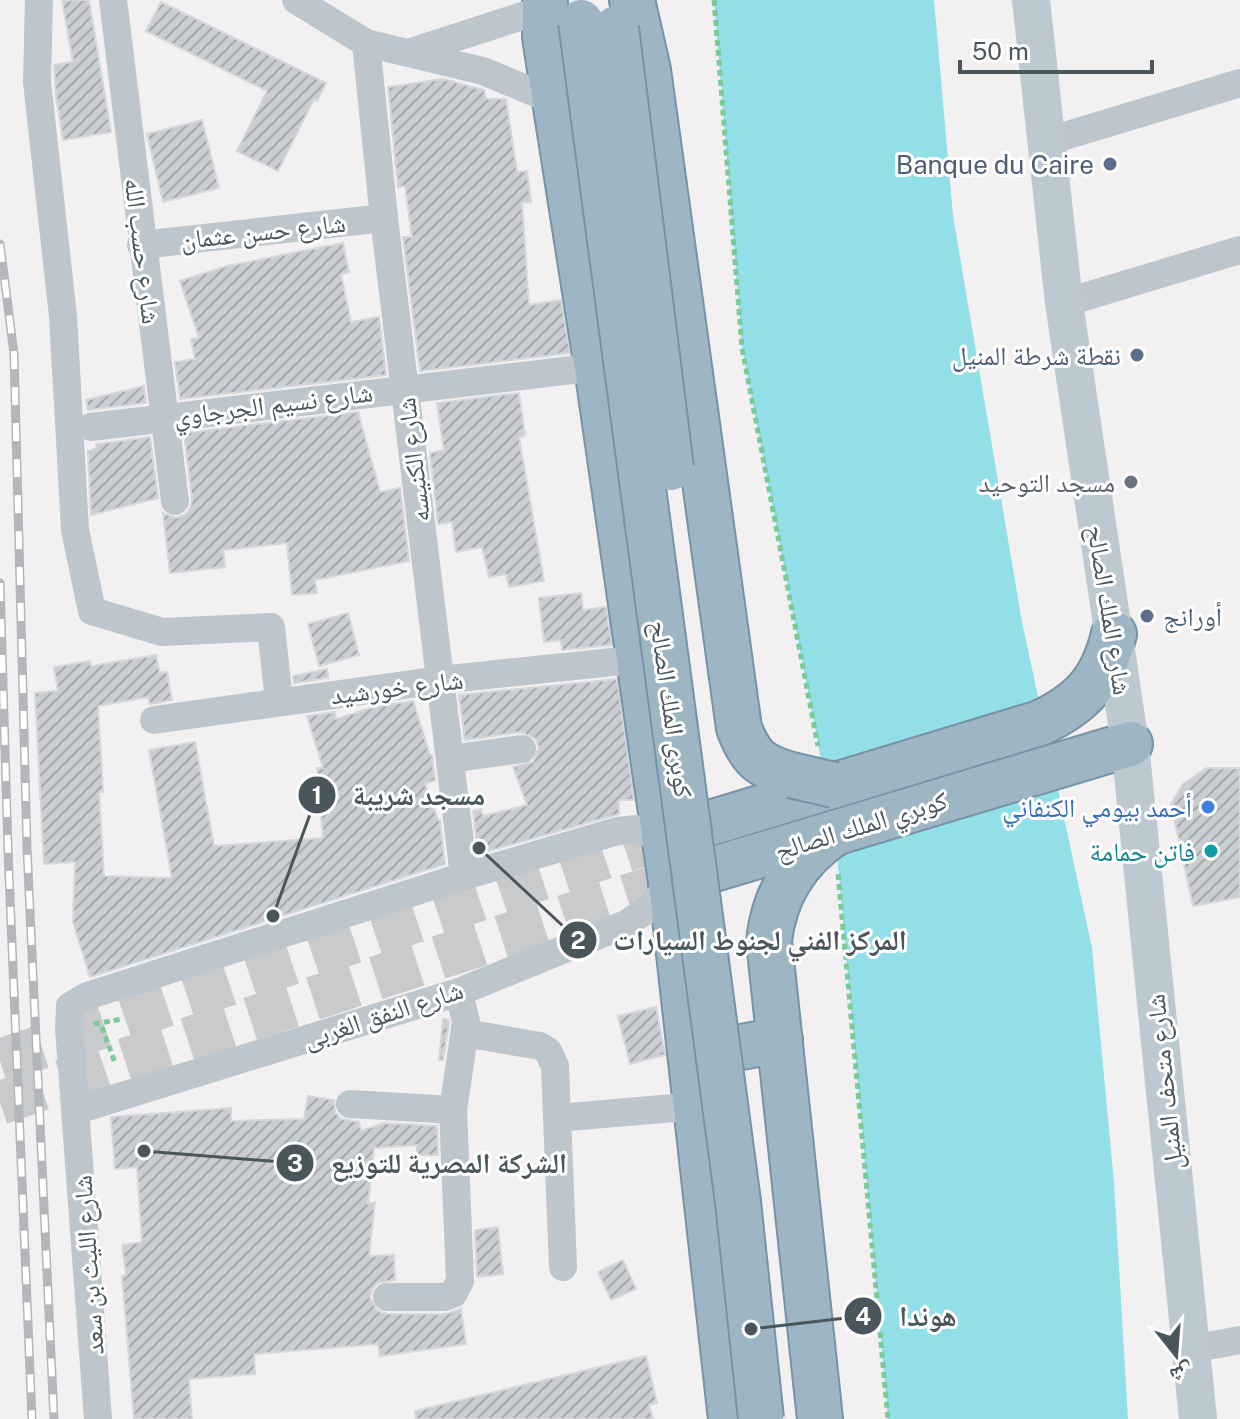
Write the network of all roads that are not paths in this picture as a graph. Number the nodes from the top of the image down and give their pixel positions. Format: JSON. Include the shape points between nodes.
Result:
{"nodes":[{"id":1,"x":39,"y":0,"type":"edge"},
{"id":2,"x":113,"y":0,"type":"edge"},
{"id":3,"x":296,"y":0,"type":"edge"},
{"id":4,"x":613,"y":0,"type":"edge"},
{"id":5,"x":632,"y":0,"type":"edge"},
{"id":6,"x":1031,"y":0,"type":"edge"},
{"id":7,"x":556,"y":3,"type":"edge"},
{"id":8,"x":366,"y":43,"type":"junction"},
{"id":9,"x":411,"y":52,"type":"junction"},
{"id":10,"x":1240,"y":83,"type":"edge"},
{"id":11,"x":555,"y":101,"type":"junction"},
{"id":12,"x":1045,"y":142,"type":"junction"},
{"id":13,"x":384,"y":218,"type":"junction"},
{"id":14,"x":141,"y":245,"type":"junction"},
{"id":15,"x":1240,"y":250,"type":"edge"},
{"id":16,"x":1064,"y":303,"type":"junction"},
{"id":17,"x":597,"y":367,"type":"junction"},
{"id":18,"x":405,"y":389,"type":"junction"},
{"id":19,"x":166,"y":417,"type":"junction"},
{"id":20,"x":91,"y":427,"type":"dead end"},
{"id":21,"x":175,"y":501,"type":"dead end"},
{"id":22,"x":1114,"y":634,"type":"junction"},
{"id":23,"x":728,"y":652,"type":"junction"},
{"id":24,"x":641,"y":662,"type":"junction"},
{"id":25,"x":440,"y":680,"type":"junction"},
{"id":26,"x":279,"y":702,"type":"junction"},
{"id":27,"x":1056,"y":714,"type":"junction"},
{"id":28,"x":154,"y":720,"type":"dead end"},
{"id":29,"x":522,"y":749,"type":"dead end"},
{"id":30,"x":1091,"y":756,"type":"junction"},
{"id":31,"x":450,"y":759,"type":"junction"},
{"id":32,"x":817,"y":783,"type":"junction"},
{"id":33,"x":664,"y":837,"type":"junction"},
{"id":34,"x":787,"y":866,"type":"junction"},
{"id":35,"x":464,"y":876,"type":"junction"},
{"id":36,"x":671,"y":882,"type":"junction"},
{"id":37,"x":459,"y":992,"type":"junction"},
{"id":38,"x":465,"y":1033,"type":"junction"},
{"id":39,"x":780,"y":1040,"type":"junction"},
{"id":40,"x":691,"y":1056,"type":"junction"},
{"id":41,"x":350,"y":1104,"type":"dead end"},
{"id":42,"x":697,"y":1106,"type":"junction"},
{"id":43,"x":77,"y":1110,"type":"junction"},
{"id":44,"x":453,"y":1110,"type":"junction"},
{"id":45,"x":557,"y":1118,"type":"junction"},
{"id":46,"x":563,"y":1267,"type":"dead end"},
{"id":47,"x":387,"y":1297,"type":"dead end"},
{"id":48,"x":1240,"y":1340,"type":"edge"},
{"id":49,"x":1192,"y":1349,"type":"junction"},
{"id":50,"x":98,"y":1419,"type":"edge"},
{"id":51,"x":731,"y":1419,"type":"edge"},
{"id":52,"x":761,"y":1419,"type":"edge"},
{"id":53,"x":790,"y":1419,"type":"edge"},
{"id":54,"x":820,"y":1419,"type":"edge"},
{"id":55,"x":1198,"y":1419,"type":"edge"}],
"edges":[{"from":1,"to":26,"type":"street","via":[[37,82],[63,316],[75,530],[92,611],[162,632],[271,627]]},
{"from":2,"to":14,"type":"street","name":"شارع حسب الله"},
{"from":3,"to":8,"type":"street"},
{"from":4,"to":53,"type":"highway","name":"كوبرى الملك الصالح","bridge":true},
{"from":5,"to":23,"type":"highway","via":[[648,70]]},
{"from":6,"to":12,"type":"main road","name":"شارع الملك الصالح"},
{"from":7,"to":9,"type":"street"},
{"from":7,"to":11,"type":"highway","via":[[545,37]]},
{"from":7,"to":52,"type":"highway","name":"كوبرى الملك الصالح","bridge":true,"via":[[736,1186]]},
{"from":8,"to":9,"type":"street"},
{"from":8,"to":13,"type":"street","name":"شارع الكنيسه"},
{"from":9,"to":11,"type":"street","via":[[483,71]]},
{"from":10,"to":12,"type":"street"},
{"from":11,"to":17,"type":"highway"},
{"from":12,"to":16,"type":"main road","name":"شارع الملك الصالح"},
{"from":13,"to":14,"type":"street","name":"شارع حسن عثمان"},
{"from":13,"to":18,"type":"street","name":"شارع الكنيسه"},
{"from":14,"to":19,"type":"street","name":"شارع حسب الله"},
{"from":15,"to":16,"type":"street"},
{"from":16,"to":22,"type":"main road","name":"شارع الملك الصالح"},
{"from":17,"to":18,"type":"street","name":"شارع نسيم الجرجاوي"},
{"from":17,"to":24,"type":"highway"},
{"from":18,"to":19,"type":"street","name":"شارع نسيم الجرجاوي"},
{"from":18,"to":25,"type":"street","name":"شارع الكنيسه"},
{"from":19,"to":20,"type":"street","name":"شارع نسيم الجرجاوي"},
{"from":19,"to":21,"type":"street","name":"شارع حسب الله"},
{"from":22,"to":27,"type":"highway","via":[[1097,679]]},
{"from":22,"to":30,"type":"main road","name":"شارع الملك الصالح"},
{"from":23,"to":24,"type":"highway","via":[[717,664],[687,677],[663,674]]},
{"from":23,"to":32,"type":"highway","via":[[747,748],[758,763]]},
{"from":24,"to":25,"type":"street","name":"شارع خورشيد"},
{"from":24,"to":33,"type":"highway"},
{"from":25,"to":26,"type":"street","name":"شارع خورشيد"},
{"from":25,"to":31,"type":"street","name":"شارع الكنيسه"},
{"from":26,"to":28,"type":"street","name":"شارع خورشيد"},
{"from":27,"to":30,"type":"highway","via":[[1089,707],[1097,712],[1105,727],[1103,744]]},
{"from":27,"to":32,"type":"highway","name":"كوبري الملك الصالح"},
{"from":29,"to":31,"type":"street"},
{"from":30,"to":34,"type":"highway","name":"كوبري الملك الصالح","via":[[835,833]]},
{"from":30,"to":49,"type":"main road","name":"شارع متحف المنيل"},
{"from":31,"to":35,"type":"street","name":"شارع الكنيسه"},
{"from":32,"to":33,"type":"highway","name":"كوبري الملك الصالح"},
{"from":33,"to":35,"type":"street","via":[[636,829],[618,831]]},
{"from":33,"to":36,"type":"highway"},
{"from":34,"to":36,"type":"highway","name":"كوبري الملك الصالح"},
{"from":34,"to":39,"type":"highway","via":[[769,941]]},
{"from":35,"to":43,"type":"street","name":"شارع الليث بن سعد","via":[[87,996],[70,1006]]},
{"from":36,"to":37,"type":"street","name":"شارع النفق الغربى","via":[[651,907],[626,924]]},
{"from":36,"to":40,"type":"highway"},
{"from":37,"to":38,"type":"street"},
{"from":37,"to":43,"type":"street","name":"شارع النفق الغربى"},
{"from":38,"to":44,"type":"street"},
{"from":38,"to":45,"type":"street","via":[[548,1051],[555,1066]]},
{"from":39,"to":40,"type":"highway"},
{"from":39,"to":54,"type":"highway"},
{"from":40,"to":42,"type":"highway"},
{"from":41,"to":44,"type":"street"},
{"from":42,"to":45,"type":"street"},
{"from":42,"to":51,"type":"highway"},
{"from":43,"to":50,"type":"street","name":"شارع الليث بن سعد"},
{"from":44,"to":47,"type":"street","via":[[460,1281],[445,1297]]},
{"from":45,"to":46,"type":"street"},
{"from":48,"to":49,"type":"street"},
{"from":49,"to":55,"type":"main road","name":"شارع متحف المنيل"}]}
